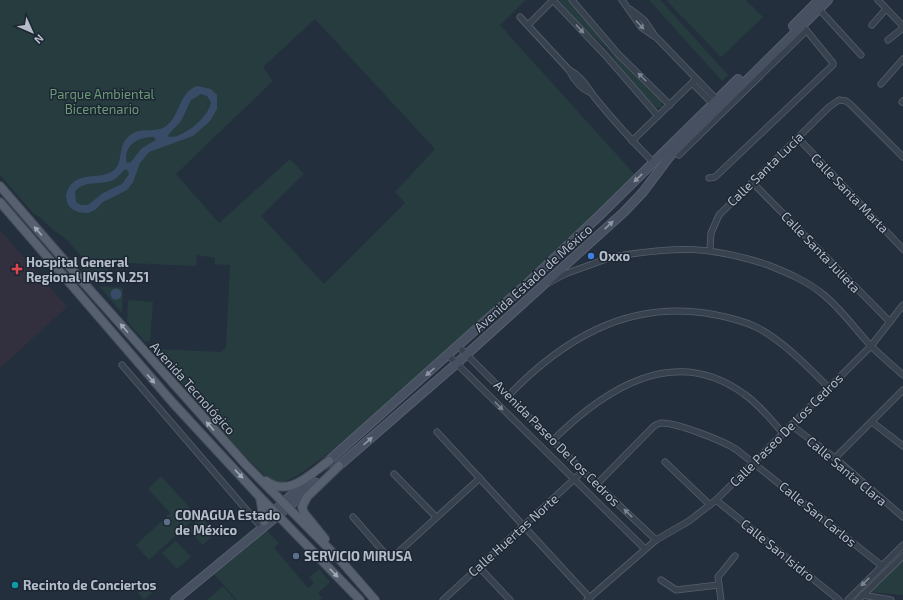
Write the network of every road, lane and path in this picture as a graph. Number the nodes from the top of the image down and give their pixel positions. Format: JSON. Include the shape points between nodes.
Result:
{"nodes":[{"id":1,"x":553,"y":0,"type":"edge"},
{"id":2,"x":572,"y":0,"type":"edge"},
{"id":3,"x":622,"y":0,"type":"edge"},
{"id":4,"x":819,"y":0,"type":"edge"},
{"id":5,"x":828,"y":0,"type":"edge"},
{"id":6,"x":878,"y":0,"type":"edge"},
{"id":7,"x":886,"y":8,"type":"junction"},
{"id":8,"x":819,"y":9,"type":"junction"},
{"id":9,"x":520,"y":17,"type":"dead end"},
{"id":10,"x":528,"y":25,"type":"junction"},
{"id":11,"x":872,"y":25,"type":"dead end"},
{"id":12,"x":903,"y":27,"type":"edge"},
{"id":13,"x":804,"y":28,"type":"junction"},
{"id":14,"x":888,"y":40,"type":"dead end"},
{"id":15,"x":861,"y":55,"type":"dead end"},
{"id":16,"x":903,"y":59,"type":"edge"},
{"id":17,"x":694,"y":81,"type":"junction"},
{"id":18,"x":881,"y":84,"type":"dead end"},
{"id":19,"x":715,"y":102,"type":"junction"},
{"id":20,"x":670,"y":105,"type":"junction"},
{"id":21,"x":658,"y":116,"type":"junction"},
{"id":22,"x":798,"y":138,"type":"junction"},
{"id":23,"x":632,"y":141,"type":"junction"},
{"id":24,"x":679,"y":155,"type":"dead end"},
{"id":25,"x":903,"y":157,"type":"edge"},
{"id":26,"x":654,"y":162,"type":"junction"},
{"id":27,"x":709,"y":178,"type":"dead end"},
{"id":28,"x":752,"y":182,"type":"junction"},
{"id":29,"x":0,"y":186,"type":"edge"},
{"id":30,"x":0,"y":202,"type":"edge"},
{"id":31,"x":903,"y":248,"type":"edge"},
{"id":32,"x":710,"y":249,"type":"junction"},
{"id":33,"x":618,"y":256,"type":"dead end"},
{"id":34,"x":608,"y":258,"type":"dead end"},
{"id":35,"x":542,"y":287,"type":"junction"},
{"id":36,"x":903,"y":306,"type":"edge"},
{"id":37,"x":499,"y":308,"type":"junction"},
{"id":38,"x":489,"y":317,"type":"junction"},
{"id":39,"x":506,"y":319,"type":"junction"},
{"id":40,"x":890,"y":322,"type":"junction"},
{"id":41,"x":495,"y":328,"type":"junction"},
{"id":42,"x":458,"y":346,"type":"junction"},
{"id":43,"x":871,"y":346,"type":"junction"},
{"id":44,"x":448,"y":355,"type":"junction"},
{"id":45,"x":466,"y":355,"type":"junction"},
{"id":46,"x":456,"y":364,"type":"junction"},
{"id":47,"x":122,"y":365,"type":"dead end"},
{"id":48,"x":903,"y":375,"type":"edge"},
{"id":49,"x":829,"y":388,"type":"junction"},
{"id":50,"x":903,"y":390,"type":"edge"},
{"id":51,"x":509,"y":395,"type":"junction"},
{"id":52,"x":872,"y":422,"type":"junction"},
{"id":53,"x":792,"y":425,"type":"junction"},
{"id":54,"x":437,"y":432,"type":"dead end"},
{"id":55,"x":783,"y":433,"type":"junction"},
{"id":56,"x":553,"y":440,"type":"junction"},
{"id":57,"x":903,"y":446,"type":"edge"},
{"id":58,"x":835,"y":458,"type":"junction"},
{"id":59,"x":329,"y":461,"type":"junction"},
{"id":60,"x":665,"y":462,"type":"dead end"},
{"id":61,"x":754,"y":463,"type":"junction"},
{"id":62,"x":246,"y":465,"type":"junction"},
{"id":63,"x":339,"y":466,"type":"junction"},
{"id":64,"x":583,"y":471,"type":"junction"},
{"id":65,"x":394,"y":474,"type":"dead end"},
{"id":66,"x":480,"y":478,"type":"junction"},
{"id":67,"x":574,"y":480,"type":"junction"},
{"id":68,"x":597,"y":484,"type":"junction"},
{"id":69,"x":259,"y":496,"type":"junction"},
{"id":70,"x":716,"y":500,"type":"junction"},
{"id":71,"x":285,"y":505,"type":"junction"},
{"id":72,"x":710,"y":505,"type":"junction"},
{"id":73,"x":276,"y":513,"type":"junction"},
{"id":74,"x":353,"y":517,"type":"dead end"},
{"id":75,"x":436,"y":517,"type":"junction"},
{"id":76,"x":903,"y":517,"type":"edge"},
{"id":77,"x":262,"y":525,"type":"junction"},
{"id":78,"x":523,"y":526,"type":"junction"},
{"id":79,"x":656,"y":540,"type":"junction"},
{"id":80,"x":903,"y":545,"type":"edge"},
{"id":81,"x":645,"y":549,"type":"junction"},
{"id":82,"x":735,"y":556,"type":"dead end"},
{"id":83,"x":903,"y":556,"type":"edge"},
{"id":84,"x":341,"y":561,"type":"junction"},
{"id":85,"x":882,"y":566,"type":"junction"},
{"id":86,"x":479,"y":567,"type":"junction"},
{"id":87,"x":661,"y":580,"type":"dead end"},
{"id":88,"x":718,"y":585,"type":"junction"},
{"id":89,"x":854,"y":594,"type":"junction"},
{"id":90,"x":863,"y":596,"type":"junction"},
{"id":91,"x":588,"y":599,"type":"edge"},
{"id":92,"x":175,"y":600,"type":"edge"},
{"id":93,"x":360,"y":600,"type":"edge"},
{"id":94,"x":375,"y":600,"type":"edge"},
{"id":95,"x":443,"y":600,"type":"edge"},
{"id":96,"x":510,"y":600,"type":"edge"},
{"id":97,"x":721,"y":600,"type":"edge"},
{"id":98,"x":839,"y":600,"type":"edge"},
{"id":99,"x":848,"y":600,"type":"edge"},
{"id":100,"x":858,"y":600,"type":"edge"},
{"id":101,"x":891,"y":600,"type":"edge"}],
"edges":[{"from":1,"to":10,"type":"street"},
{"from":1,"to":21,"type":"street","one_way":true},
{"from":20,"to":2,"type":"street","one_way":true,"via":[[618,54]]},
{"from":3,"to":17,"type":"street","via":[[644,20]]},
{"from":4,"to":19,"type":"main road","name":"Avenida Estado de México"},
{"from":5,"to":8,"type":"main road","name":"Avenida Estado de México"},
{"from":6,"to":7,"type":"street"},
{"from":7,"to":11,"type":"street"},
{"from":7,"to":12,"type":"street"},
{"from":8,"to":13,"type":"main road","name":"Avenida Estado de México"},
{"from":8,"to":15,"type":"street"},
{"from":9,"to":10,"type":"street"},
{"from":10,"to":23,"type":"street","via":[[569,70],[589,87],[591,94]]},
{"from":12,"to":14,"type":"street"},
{"from":13,"to":24,"type":"street"},
{"from":13,"to":27,"type":"street","via":[[833,65],[715,177]]},
{"from":35,"to":13,"type":"main road","name":"Avenida Estado de México","one_way":true,"via":[[624,212],[670,156]]},
{"from":16,"to":18,"type":"street"},
{"from":17,"to":19,"type":"street"},
{"from":17,"to":20,"type":"street"},
{"from":19,"to":26,"type":"main road","name":"Avenida Estado de México"},
{"from":20,"to":21,"type":"street"},
{"from":21,"to":23,"type":"street"},
{"from":22,"to":25,"type":"street","name":"Calle Santa Lucía","via":[[829,107],[839,100],[846,101]]},
{"from":22,"to":28,"type":"street","name":"Calle Santa Lucía"},
{"from":22,"to":31,"type":"street","name":"Calle Santa Marta"},
{"from":23,"to":26,"type":"street"},
{"from":26,"to":37,"type":"main road","name":"Avenida Estado de México","one_way":true},
{"from":28,"to":32,"type":"street","name":"Calle Santa Lucía","via":[[716,219],[711,233]]},
{"from":28,"to":40,"type":"street","name":"Calle Santa Julieta"},
{"from":62,"to":29,"type":"main road","name":"Avenida Tecnológico","one_way":true},
{"from":30,"to":69,"type":"main road","name":"Avenida Tecnológico","one_way":true,"via":[[141,367]]},
{"from":32,"to":33,"type":"street","via":[[665,249]]},
{"from":32,"to":43,"type":"street","via":[[782,270],[806,282],[834,303]]},
{"from":34,"to":35,"type":"street","via":[[565,274]]},
{"from":35,"to":39,"type":"main road","name":"Avenida Estado de México"},
{"from":36,"to":40,"type":"street","name":"Calle Paseo De Los Cedros"},
{"from":37,"to":38,"type":"main road","name":"Avenida Estado de México"},
{"from":37,"to":39,"type":"main road"},
{"from":38,"to":41,"type":"main road"},
{"from":38,"to":42,"type":"main road","name":"Avenida Estado de México"},
{"from":39,"to":41,"type":"main road","name":"Avenida Estado de México"},
{"from":40,"to":43,"type":"street","name":"Calle Paseo De Los Cedros"},
{"from":41,"to":45,"type":"main road","name":"Avenida Estado de México"},
{"from":42,"to":44,"type":"main road","name":"Avenida Estado de México"},
{"from":42,"to":45,"type":"street","name":"Avenida Paseo De Los Cedros"},
{"from":43,"to":48,"type":"street"},
{"from":43,"to":49,"type":"street","name":"Calle Paseo De Los Cedros"},
{"from":44,"to":46,"type":"street","name":"Avenida Paseo De Los Cedros"},
{"from":44,"to":59,"type":"main road","name":"Avenida Estado de México","one_way":true},
{"from":45,"to":46,"type":"main road","name":"Avenida Estado de México"},
{"from":45,"to":51,"type":"street","name":"Avenida Paseo De Los Cedros"},
{"from":63,"to":46,"type":"main road","name":"Avenida Estado de México","one_way":true},
{"from":46,"to":67,"type":"street","name":"Avenida Paseo De Los Cedros","one_way":true},
{"from":47,"to":77,"type":"street"},
{"from":49,"to":51,"type":"street","via":[[792,352],[759,329],[735,319],[716,315],[671,311],[640,314],[589,332],[563,347]]},
{"from":49,"to":53,"type":"street","name":"Calle Paseo De Los Cedros"},
{"from":50,"to":52,"type":"street"},
{"from":51,"to":56,"type":"street","name":"Avenida Paseo De Los Cedros"},
{"from":52,"to":57,"type":"street"},
{"from":52,"to":58,"type":"street"},
{"from":53,"to":55,"type":"street","name":"Calle Paseo De Los Cedros"},
{"from":53,"to":58,"type":"street","name":"Calle Santa Clara"},
{"from":54,"to":66,"type":"street"},
{"from":55,"to":56,"type":"street","via":[[755,403],[731,386],[700,374],[665,372],[639,378],[611,392],[589,406]]},
{"from":55,"to":61,"type":"street","name":"Calle Paseo De Los Cedros"},
{"from":56,"to":64,"type":"street","name":"Avenida Paseo De Los Cedros"},
{"from":58,"to":76,"type":"street","name":"Calle Santa Clara"},
{"from":59,"to":62,"type":"main road","via":[[298,483],[280,488],[270,484]]},
{"from":59,"to":71,"type":"main road","name":"Avenida Estado de México"},
{"from":60,"to":72,"type":"street"},
{"from":61,"to":68,"type":"street","name":"Calle San Carlos","via":[[720,440],[659,423]]},
{"from":61,"to":70,"type":"street","name":"Calle Paseo De Los Cedros"},
{"from":61,"to":85,"type":"street","name":"Calle San Carlos"},
{"from":62,"to":71,"type":"main road","name":"Avenida Tecnológico"},
{"from":63,"to":71,"type":"main road","name":"Avenida Estado de México"},
{"from":63,"to":84,"type":"main road","via":[[307,497],[302,507],[304,514]]},
{"from":64,"to":67,"type":"street","name":"Calle Huertas Norte"},
{"from":64,"to":68,"type":"street","name":"Avenida Paseo De Los Cedros"},
{"from":65,"to":75,"type":"street"},
{"from":66,"to":75,"type":"street"},
{"from":66,"to":78,"type":"street"},
{"from":67,"to":78,"type":"street","name":"Calle Huertas Norte"},
{"from":67,"to":81,"type":"street","name":"Avenida Paseo De Los Cedros"},
{"from":79,"to":68,"type":"street","name":"Avenida Paseo De Los Cedros","one_way":true},
{"from":69,"to":73,"type":"main road","name":"Avenida Tecnológico"},
{"from":69,"to":77,"type":"main road"},
{"from":70,"to":72,"type":"street","name":"Calle Paseo De Los Cedros"},
{"from":70,"to":98,"type":"street","name":"Calle San Isidro"},
{"from":71,"to":73,"type":"main road","name":"Avenida Estado de México"},
{"from":71,"to":84,"type":"main road","name":"Avenida Tecnológico"},
{"from":72,"to":79,"type":"street","name":"Calle Paseo De Los Cedros","via":[[689,521]]},
{"from":73,"to":77,"type":"main road","name":"Avenida Estado de México"},
{"from":73,"to":93,"type":"main road","name":"Avenida Tecnológico","one_way":true},
{"from":74,"to":75,"type":"street","via":[[388,557],[392,558]]},
{"from":77,"to":92,"type":"main road","name":"Avenida Estado de México"},
{"from":78,"to":86,"type":"street","name":"Calle Huertas Norte"},
{"from":78,"to":91,"type":"street"},
{"from":79,"to":81,"type":"street","name":"Calle Paseo De Los Cedros"},
{"from":80,"to":85,"type":"street"},
{"from":81,"to":91,"type":"street","name":"Calle Paseo De Los Cedros"},
{"from":82,"to":88,"type":"street","via":[[718,574]]},
{"from":83,"to":90,"type":"street"},
{"from":84,"to":94,"type":"main road","name":"Avenida Tecnológico"},
{"from":85,"to":89,"type":"street","one_way":true},
{"from":86,"to":95,"type":"street","name":"Calle Huertas Norte"},
{"from":86,"to":96,"type":"street"},
{"from":87,"to":88,"type":"street","via":[[676,590]]},
{"from":88,"to":97,"type":"street"},
{"from":89,"to":90,"type":"street"},
{"from":89,"to":99,"type":"street"},
{"from":90,"to":100,"type":"street"},
{"from":90,"to":101,"type":"street"}]}
